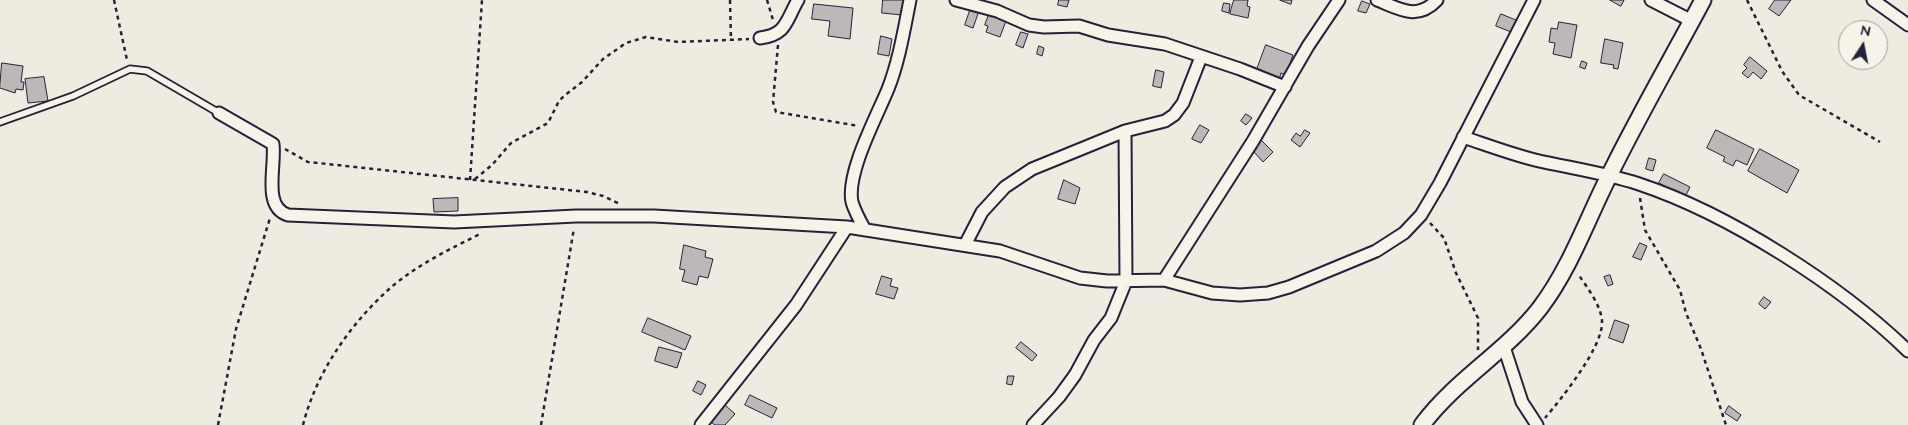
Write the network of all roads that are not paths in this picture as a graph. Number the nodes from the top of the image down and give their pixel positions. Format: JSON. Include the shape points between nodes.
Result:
{"nodes":[{"id":1,"x":798,"y":0,"type":"edge"},
{"id":2,"x":910,"y":0,"type":"edge"},
{"id":3,"x":956,"y":0,"type":"edge"},
{"id":4,"x":1340,"y":0,"type":"edge"},
{"id":5,"x":1376,"y":0,"type":"edge"},
{"id":6,"x":1437,"y":0,"type":"edge"},
{"id":7,"x":1534,"y":0,"type":"edge"},
{"id":8,"x":1651,"y":0,"type":"edge"},
{"id":9,"x":1703,"y":0,"type":"edge"},
{"id":10,"x":1874,"y":0,"type":"edge"},
{"id":11,"x":1692,"y":20,"type":"junction"},
{"id":12,"x":1908,"y":25,"type":"edge"},
{"id":13,"x":760,"y":38,"type":"road end"},
{"id":14,"x":1200,"y":57,"type":"junction"},
{"id":15,"x":1285,"y":87,"type":"junction"},
{"id":16,"x":219,"y":113,"type":"joint"},
{"id":17,"x":0,"y":122,"type":"edge"},
{"id":18,"x":1125,"y":132,"type":"junction"},
{"id":19,"x":1463,"y":136,"type":"junction"},
{"id":20,"x":1609,"y":175,"type":"junction"},
{"id":21,"x":847,"y":226,"type":"junction"},
{"id":22,"x":865,"y":230,"type":"junction"},
{"id":23,"x":965,"y":245,"type":"junction"},
{"id":24,"x":1164,"y":280,"type":"junction"},
{"id":25,"x":1126,"y":281,"type":"junction"},
{"id":26,"x":1504,"y":347,"type":"junction"},
{"id":27,"x":1908,"y":351,"type":"edge"},
{"id":28,"x":701,"y":425,"type":"edge"},
{"id":29,"x":1033,"y":425,"type":"edge"},
{"id":30,"x":1422,"y":425,"type":"edge"},
{"id":31,"x":1538,"y":425,"type":"edge"}],
"edges":[{"from":1,"to":13,"type":"street","via":[[783,30]]},
{"from":2,"to":22,"type":"street","via":[[895,67],[870,128],[853,185],[852,200]]},
{"from":3,"to":14,"type":"street","via":[[998,11],[1029,25],[1079,26],[1108,36],[1165,44]]},
{"from":4,"to":15,"type":"street"},
{"from":5,"to":6,"type":"street","via":[[1420,13]]},
{"from":7,"to":19,"type":"street"},
{"from":8,"to":11,"type":"street"},
{"from":9,"to":11,"type":"street"},
{"from":10,"to":12,"type":"street"},
{"from":11,"to":20,"type":"street"},
{"from":14,"to":15,"type":"street"},
{"from":14,"to":18,"type":"street","via":[[1183,103],[1174,115]]},
{"from":15,"to":24,"type":"street"},
{"from":16,"to":17,"type":"lane","via":[[147,72],[130,69],[73,96]]},
{"from":16,"to":21,"type":"street","via":[[273,144],[274,206],[288,215],[506,221],[576,216],[654,216]]},
{"from":18,"to":23,"type":"street","via":[[1032,169],[1005,187],[982,212]]},
{"from":18,"to":25,"type":"street"},
{"from":19,"to":20,"type":"street","via":[[1535,160]]},
{"from":19,"to":24,"type":"street","via":[[1421,215],[1404,233],[1376,251],[1268,293],[1212,293]]},
{"from":20,"to":26,"type":"street","via":[[1569,260],[1540,308]]},
{"from":20,"to":27,"type":"street","via":[[1677,198],[1753,238],[1839,293],[1878,322]]},
{"from":21,"to":22,"type":"street"},
{"from":21,"to":28,"type":"street","via":[[796,305]]},
{"from":22,"to":23,"type":"street"},
{"from":23,"to":25,"type":"street","via":[[1028,259],[1080,278]]},
{"from":24,"to":25,"type":"street"},
{"from":25,"to":29,"type":"street","via":[[1111,318],[1094,340],[1075,375]]},
{"from":26,"to":30,"type":"street","via":[[1435,409]]},
{"from":26,"to":31,"type":"street","via":[[1522,402]]}]}
